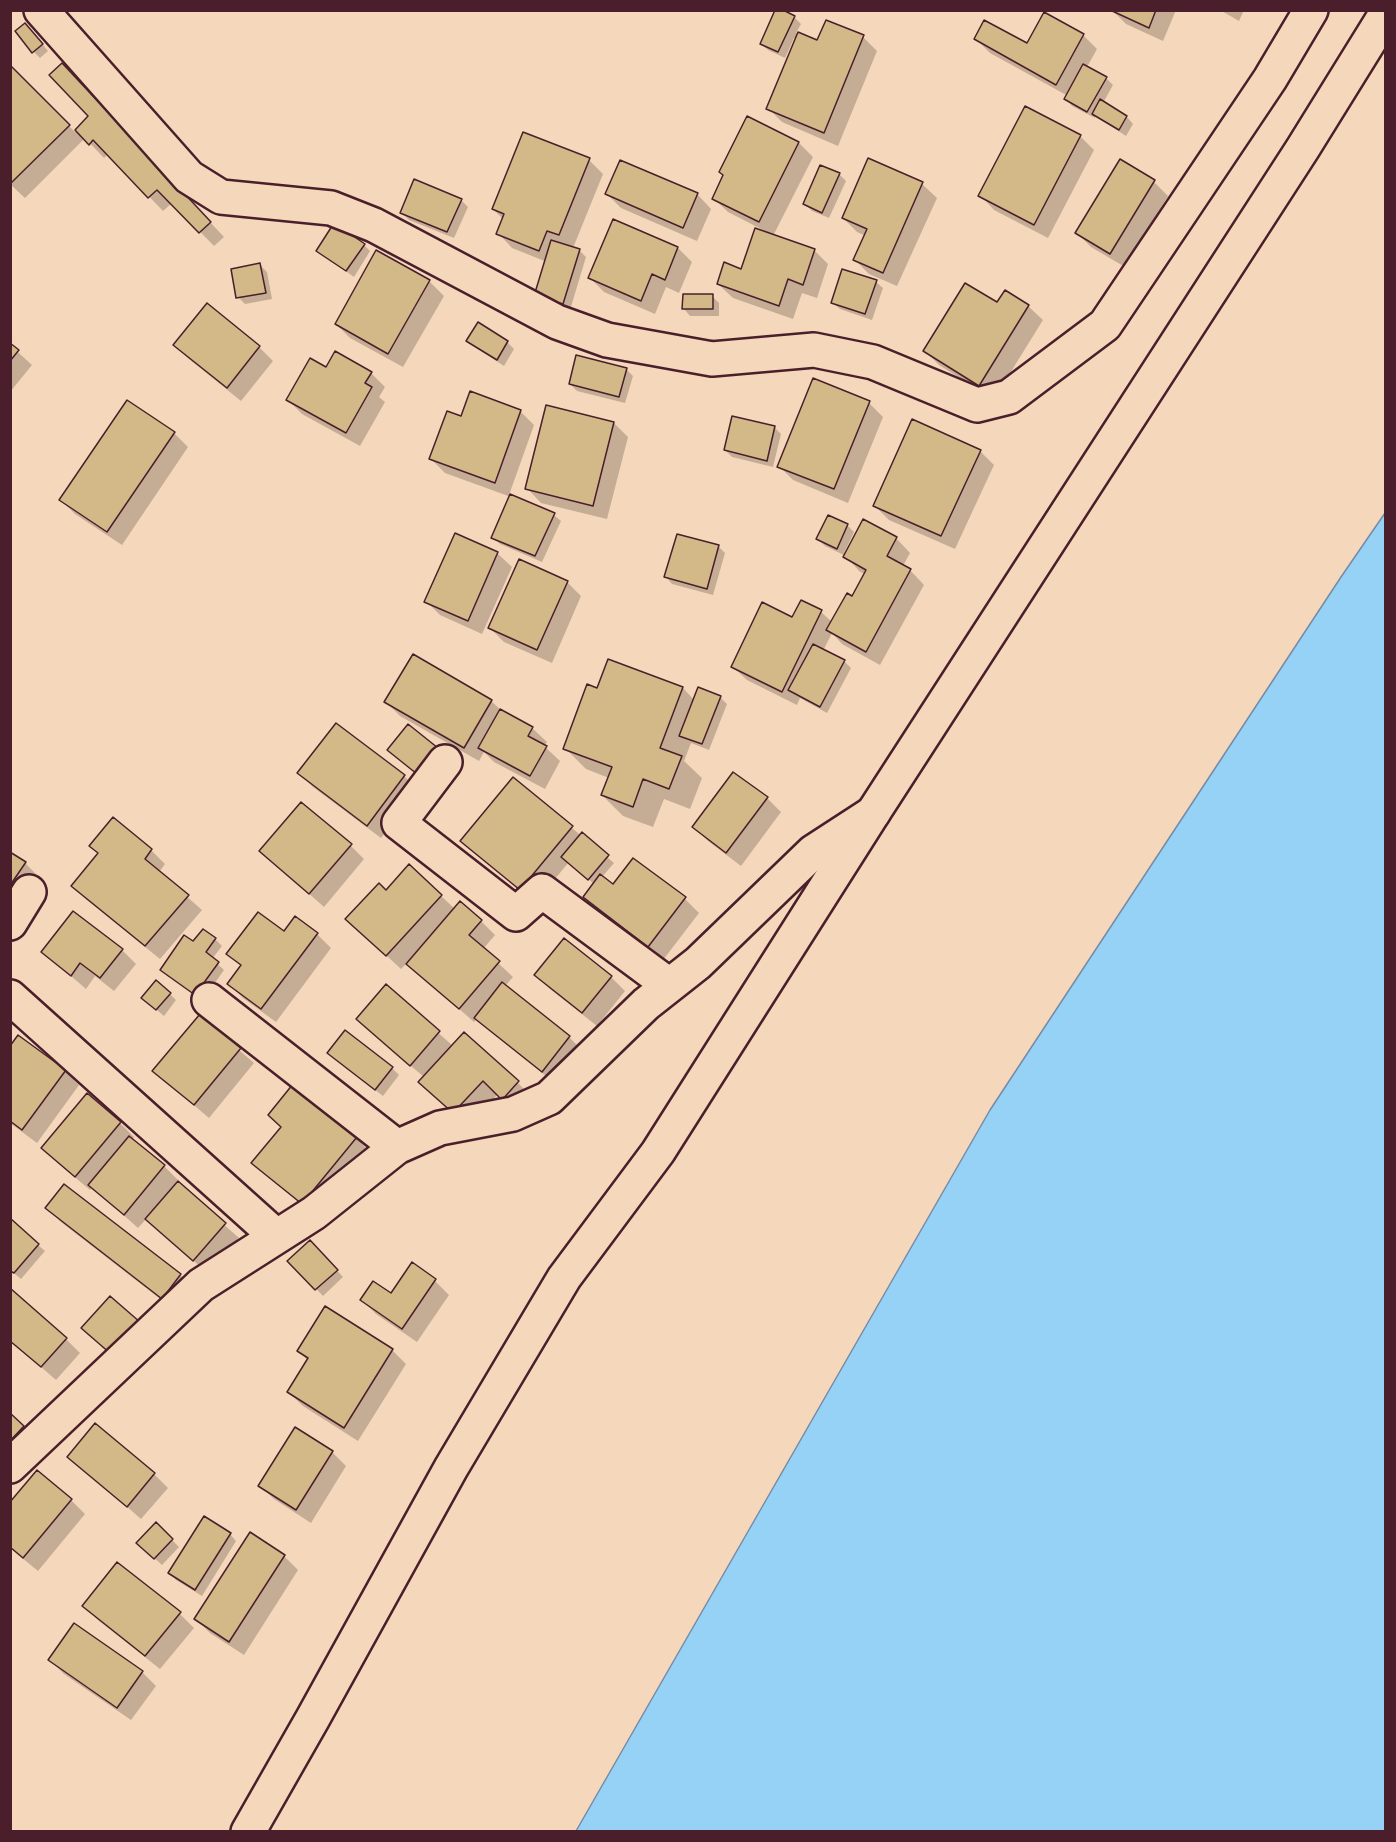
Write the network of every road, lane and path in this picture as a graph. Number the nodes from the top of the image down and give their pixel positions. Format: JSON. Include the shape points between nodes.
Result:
{"nodes":[{"id":1,"x":41,"y":10,"type":"edge"},
{"id":2,"x":1311,"y":10,"type":"edge"},
{"id":3,"x":1386,"y":14,"type":"edge"},
{"id":4,"x":445,"y":762,"type":"dead end"},
{"id":5,"x":873,"y":813,"type":"junction"},
{"id":6,"x":29,"y":892,"type":"dead end"},
{"id":7,"x":10,"y":923,"type":"edge"},
{"id":8,"x":669,"y":985,"type":"junction"},
{"id":9,"x":10,"y":997,"type":"edge"},
{"id":10,"x":209,"y":1000,"type":"dead end"},
{"id":11,"x":397,"y":1147,"type":"junction"},
{"id":12,"x":276,"y":1236,"type":"junction"},
{"id":13,"x":10,"y":1466,"type":"edge"},
{"id":14,"x":248,"y":1832,"type":"edge"}],
"edges":[{"from":1,"to":2,"type":"street","via":[[189,177],[221,197],[331,208],[374,225],[557,322],[607,340],[712,359],[814,350],[873,362],[977,405],[1009,397],[1105,325],[1270,79]]},
{"from":3,"to":5,"type":"street"},
{"from":4,"to":8,"type":"street","via":[[399,823],[516,914],[542,891]]},
{"from":5,"to":8,"type":"street","via":[[813,852],[698,963]]},
{"from":5,"to":14,"type":"street","via":[[658,1152],[564,1278],[451,1468]]},
{"from":6,"to":7,"type":"street"},
{"from":8,"to":11,"type":"street","via":[[549,1098],[513,1114],[440,1128]]},
{"from":9,"to":12,"type":"street"},
{"from":10,"to":11,"type":"street"},
{"from":11,"to":12,"type":"street","via":[[314,1214]]},
{"from":12,"to":13,"type":"street","via":[[201,1286]]}]}
